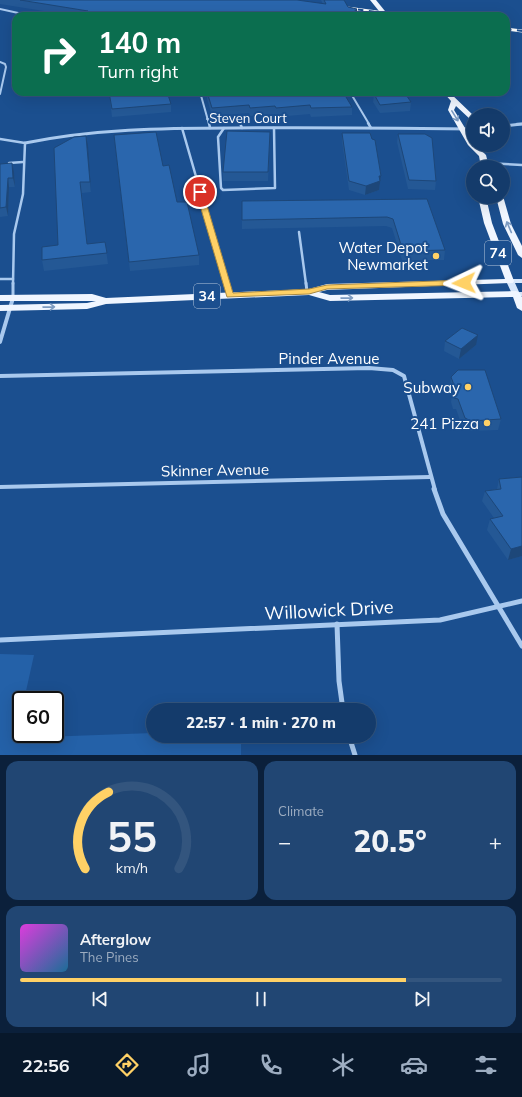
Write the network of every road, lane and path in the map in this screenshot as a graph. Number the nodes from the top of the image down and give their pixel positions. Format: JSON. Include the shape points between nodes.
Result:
{"nodes":[{"id":1,"x":373,"y":0,"type":"edge"},
{"id":2,"x":0,"y":9,"type":"edge"},
{"id":3,"x":14,"y":12,"type":"edge"},
{"id":4,"x":383,"y":12,"type":"edge"},
{"id":5,"x":0,"y":62,"type":"edge"},
{"id":6,"x":0,"y":94,"type":"edge"},
{"id":7,"x":201,"y":96,"type":"edge"},
{"id":8,"x":352,"y":96,"type":"edge"},
{"id":9,"x":449,"y":96,"type":"edge"},
{"id":10,"x":454,"y":102,"type":"junction"},
{"id":11,"x":466,"y":110,"type":"edge"},
{"id":12,"x":207,"y":119,"type":"junction"},
{"id":13,"x":522,"y":124,"type":"edge"},
{"id":14,"x":510,"y":125,"type":"edge"},
{"id":15,"x":182,"y":128,"type":"junction"},
{"id":16,"x":210,"y":128,"type":"junction"},
{"id":17,"x":224,"y":128,"type":"junction"},
{"id":18,"x":242,"y":128,"type":"junction"},
{"id":19,"x":274,"y":128,"type":"junction"},
{"id":20,"x":371,"y":128,"type":"junction"},
{"id":21,"x":463,"y":128,"type":"junction"},
{"id":22,"x":466,"y":128,"type":"edge"},
{"id":23,"x":0,"y":139,"type":"edge"},
{"id":24,"x":25,"y":143,"type":"junction"},
{"id":25,"x":483,"y":152,"type":"edge"},
{"id":26,"x":482,"y":155,"type":"junction"},
{"id":27,"x":484,"y":160,"type":"edge"},
{"id":28,"x":23,"y":162,"type":"junction"},
{"id":29,"x":8,"y":163,"type":"edge"},
{"id":30,"x":510,"y":165,"type":"edge"},
{"id":31,"x":522,"y":165,"type":"edge"},
{"id":32,"x":484,"y":204,"type":"edge"},
{"id":33,"x":502,"y":204,"type":"edge"},
{"id":34,"x":299,"y":232,"type":"dead end"},
{"id":35,"x":522,"y":255,"type":"edge"},
{"id":36,"x":0,"y":279,"type":"edge"},
{"id":37,"x":13,"y":279,"type":"junction"},
{"id":38,"x":510,"y":281,"type":"junction"},
{"id":39,"x":522,"y":281,"type":"edge"},
{"id":40,"x":308,"y":292,"type":"junction"},
{"id":41,"x":519,"y":294,"type":"edge"},
{"id":42,"x":230,"y":295,"type":"junction"},
{"id":43,"x":0,"y":298,"type":"edge"},
{"id":44,"x":13,"y":298,"type":"junction"},
{"id":45,"x":106,"y":300,"type":"junction"},
{"id":46,"x":10,"y":307,"type":"junction"},
{"id":47,"x":0,"y":308,"type":"edge"},
{"id":48,"x":522,"y":308,"type":"edge"},
{"id":49,"x":0,"y":342,"type":"edge"},
{"id":50,"x":0,"y":376,"type":"edge"},
{"id":51,"x":430,"y":477,"type":"junction"},
{"id":52,"x":0,"y":487,"type":"edge"},
{"id":53,"x":522,"y":601,"type":"edge"},
{"id":54,"x":499,"y":607,"type":"junction"},
{"id":55,"x":337,"y":624,"type":"junction"},
{"id":56,"x":0,"y":640,"type":"edge"},
{"id":57,"x":522,"y":646,"type":"edge"},
{"id":58,"x":342,"y":703,"type":"edge"},
{"id":59,"x":352,"y":743,"type":"edge"},
{"id":60,"x":356,"y":755,"type":"edge"}],
"edges":[{"from":1,"to":4,"type":"main road"},
{"from":2,"to":3,"type":"lane"},
{"from":5,"to":6,"type":"lane","via":[[6,67]]},
{"from":7,"to":12,"type":"lane"},
{"from":8,"to":20,"type":"lane"},
{"from":9,"to":10,"type":"main road"},
{"from":10,"to":11,"type":"main road"},
{"from":10,"to":21,"type":"main road","one_way":true,"via":[[451,110]]},
{"from":12,"to":16,"type":"lane"},
{"from":12,"to":18,"type":"lane","via":[[238,118]]},
{"from":13,"to":14,"type":"street"},
{"from":15,"to":16,"type":"street","name":"Steven Court"},
{"from":15,"to":24,"type":"street","name":"Steven Court","via":[[68,134]]},
{"from":15,"to":42,"type":"lane"},
{"from":16,"to":17,"type":"street","name":"Steven Court"},
{"from":17,"to":18,"type":"street","name":"Steven Court"},
{"from":17,"to":19,"type":"lane","via":[[218,137],[223,190],[275,188]]},
{"from":18,"to":19,"type":"street","name":"Steven Court"},
{"from":19,"to":20,"type":"street","name":"Steven Court"},
{"from":20,"to":21,"type":"street","name":"Steven Court"},
{"from":21,"to":22,"type":"street","name":"Steven Court"},
{"from":21,"to":26,"type":"main road","via":[[472,145]]},
{"from":23,"to":24,"type":"lane"},
{"from":24,"to":28,"type":"lane"},
{"from":25,"to":26,"type":"main road"},
{"from":26,"to":27,"type":"main road"},
{"from":28,"to":29,"type":"lane"},
{"from":28,"to":37,"type":"lane","via":[[23,194],[14,234]]},
{"from":30,"to":31,"type":"lane"},
{"from":32,"to":38,"type":"main road","number":"74","via":[[488,223]]},
{"from":35,"to":33,"type":"main road","number":"74","one_way":true,"via":[[507,224]]},
{"from":34,"to":40,"type":"lane"},
{"from":36,"to":37,"type":"lane"},
{"from":37,"to":44,"type":"lane"},
{"from":38,"to":39,"type":"main road","number":"34"},
{"from":38,"to":40,"type":"main road","number":"34","via":[[327,287]]},
{"from":38,"to":41,"type":"main road","number":"74"},
{"from":40,"to":41,"type":"main road","number":"34","one_way":true,"via":[[330,298]]},
{"from":40,"to":42,"type":"main road","number":"34"},
{"from":41,"to":48,"type":"main road","number":"74"},
{"from":42,"to":45,"type":"main road","number":"34"},
{"from":43,"to":44,"type":"main road","number":"34"},
{"from":44,"to":45,"type":"main road","number":"34","via":[[92,296]]},
{"from":44,"to":46,"type":"street"},
{"from":46,"to":45,"type":"main road","number":"34","one_way":true,"via":[[87,306]]},
{"from":46,"to":47,"type":"main road","number":"34"},
{"from":46,"to":49,"type":"street"},
{"from":50,"to":51,"type":"street","name":"Pinder Avenue","via":[[369,368],[394,370],[404,376],[410,391]]},
{"from":51,"to":52,"type":"street","name":"Skinner Avenue"},
{"from":51,"to":54,"type":"street","name":"Pinder Avenue","via":[[442,514]]},
{"from":53,"to":54,"type":"street","name":"Willowick Drive"},
{"from":54,"to":55,"type":"street","name":"Willowick Drive","via":[[440,620]]},
{"from":54,"to":57,"type":"street","name":"Pinder Avenue"},
{"from":55,"to":56,"type":"street","name":"Willowick Drive"},
{"from":55,"to":58,"type":"street"},
{"from":59,"to":60,"type":"street"}]}
